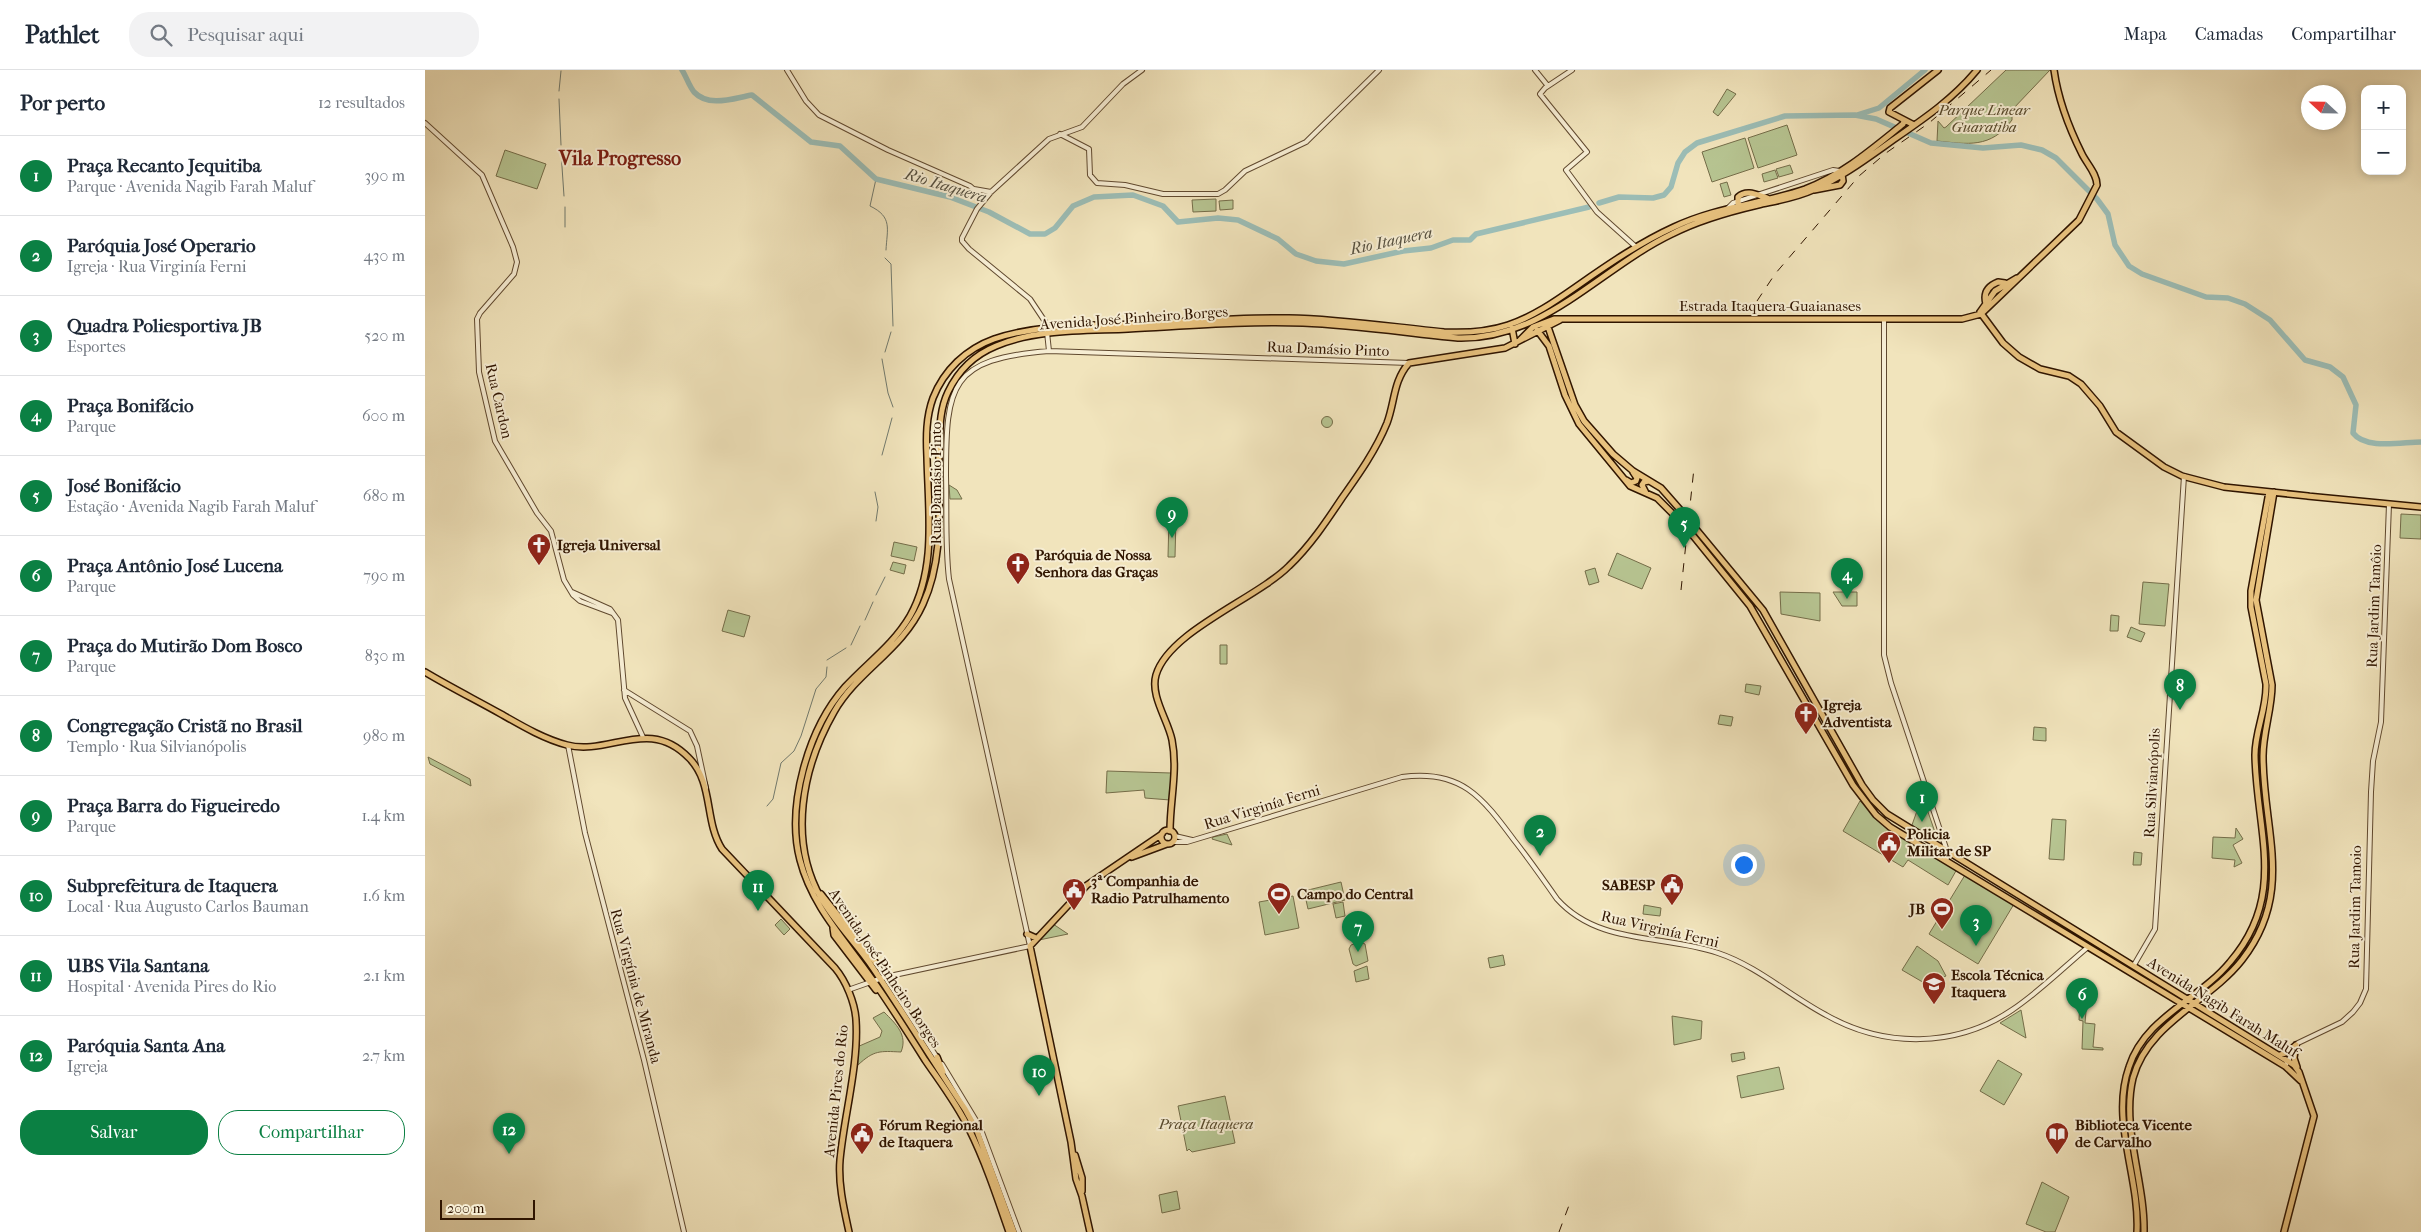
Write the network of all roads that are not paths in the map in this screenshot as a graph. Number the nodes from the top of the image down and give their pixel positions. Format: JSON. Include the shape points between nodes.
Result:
{"nodes":[{"id":1,"x":787,"y":70,"type":"edge"},
{"id":2,"x":1142,"y":70,"type":"edge"},
{"id":3,"x":1379,"y":70,"type":"edge"},
{"id":4,"x":1535,"y":70,"type":"edge"},
{"id":5,"x":1572,"y":70,"type":"edge"},
{"id":6,"x":1938,"y":70,"type":"edge"},
{"id":7,"x":1977,"y":70,"type":"edge"},
{"id":8,"x":2054,"y":70,"type":"edge"},
{"id":9,"x":1548,"y":86,"type":"junction"},
{"id":10,"x":1903,"y":122,"type":"junction"},
{"id":11,"x":425,"y":123,"type":"edge"},
{"id":12,"x":1913,"y":126,"type":"junction"},
{"id":13,"x":1060,"y":134,"type":"junction"},
{"id":14,"x":1842,"y":173,"type":"junction"},
{"id":15,"x":974,"y":189,"type":"junction"},
{"id":16,"x":991,"y":192,"type":"junction"},
{"id":17,"x":1760,"y":196,"type":"junction"},
{"id":18,"x":1768,"y":198,"type":"junction"},
{"id":19,"x":982,"y":203,"type":"junction"},
{"id":20,"x":1738,"y":206,"type":"junction"},
{"id":21,"x":1635,"y":247,"type":"junction"},
{"id":22,"x":2022,"y":275,"type":"junction"},
{"id":23,"x":2005,"y":283,"type":"junction"},
{"id":24,"x":1986,"y":292,"type":"junction"},
{"id":25,"x":2003,"y":294,"type":"junction"},
{"id":26,"x":1990,"y":298,"type":"junction"},
{"id":27,"x":1997,"y":300,"type":"junction"},
{"id":28,"x":1986,"y":304,"type":"junction"},
{"id":29,"x":1549,"y":305,"type":"junction"},
{"id":30,"x":1555,"y":309,"type":"junction"},
{"id":31,"x":1538,"y":312,"type":"junction"},
{"id":32,"x":1979,"y":314,"type":"junction"},
{"id":33,"x":1562,"y":319,"type":"junction"},
{"id":34,"x":1884,"y":319,"type":"junction"},
{"id":35,"x":1546,"y":322,"type":"junction"},
{"id":36,"x":1513,"y":323,"type":"junction"},
{"id":37,"x":1538,"y":328,"type":"junction"},
{"id":38,"x":1512,"y":331,"type":"junction"},
{"id":39,"x":1048,"y":332,"type":"junction"},
{"id":40,"x":1553,"y":338,"type":"junction"},
{"id":41,"x":1546,"y":342,"type":"junction"},
{"id":42,"x":1515,"y":344,"type":"junction"},
{"id":43,"x":1049,"y":351,"type":"junction"},
{"id":44,"x":1409,"y":363,"type":"junction"},
{"id":45,"x":1633,"y":471,"type":"junction"},
{"id":46,"x":2184,"y":476,"type":"junction"},
{"id":47,"x":1623,"y":479,"type":"junction"},
{"id":48,"x":1651,"y":481,"type":"junction"},
{"id":49,"x":2271,"y":492,"type":"junction"},
{"id":50,"x":1646,"y":493,"type":"junction"},
{"id":51,"x":2389,"y":504,"type":"junction"},
{"id":52,"x":2421,"y":507,"type":"edge"},
{"id":53,"x":1683,"y":513,"type":"tunnel mouth"},
{"id":54,"x":1682,"y":523,"type":"dead end"},
{"id":55,"x":1691,"y":523,"type":"tunnel mouth"},
{"id":56,"x":1690,"y":532,"type":"dead end"},
{"id":57,"x":425,"y":672,"type":"edge"},
{"id":58,"x":624,"y":690,"type":"junction"},
{"id":59,"x":2381,"y":709,"type":"joint"},
{"id":60,"x":2258,"y":725,"type":"junction"},
{"id":61,"x":2265,"y":730,"type":"junction"},
{"id":62,"x":643,"y":737,"type":"junction"},
{"id":63,"x":568,"y":745,"type":"junction"},
{"id":64,"x":700,"y":755,"type":"junction"},
{"id":65,"x":1839,"y":761,"type":"junction"},
{"id":66,"x":1849,"y":762,"type":"junction"},
{"id":67,"x":698,"y":769,"type":"junction"},
{"id":68,"x":706,"y":790,"type":"junction"},
{"id":69,"x":1166,"y":832,"type":"junction"},
{"id":70,"x":1175,"y":836,"type":"junction"},
{"id":71,"x":1191,"y":840,"type":"junction"},
{"id":72,"x":1173,"y":842,"type":"junction"},
{"id":73,"x":1167,"y":844,"type":"junction"},
{"id":74,"x":1946,"y":850,"type":"junction"},
{"id":75,"x":1127,"y":859,"type":"junction"},
{"id":76,"x":1945,"y":860,"type":"junction"},
{"id":77,"x":1962,"y":862,"type":"junction"},
{"id":78,"x":1970,"y":866,"type":"junction"},
{"id":79,"x":2266,"y":870,"type":"junction"},
{"id":80,"x":2274,"y":870,"type":"junction"},
{"id":81,"x":1963,"y":872,"type":"junction"},
{"id":82,"x":817,"y":890,"type":"junction"},
{"id":83,"x":836,"y":926,"type":"junction"},
{"id":84,"x":848,"y":928,"type":"junction"},
{"id":85,"x":1027,"y":934,"type":"junction"},
{"id":86,"x":2257,"y":935,"type":"junction"},
{"id":87,"x":2248,"y":936,"type":"junction"},
{"id":88,"x":1036,"y":938,"type":"junction"},
{"id":89,"x":1029,"y":946,"type":"junction"},
{"id":90,"x":2102,"y":946,"type":"junction"},
{"id":91,"x":2087,"y":947,"type":"junction"},
{"id":92,"x":876,"y":963,"type":"joint"},
{"id":93,"x":2134,"y":965,"type":"junction"},
{"id":94,"x":2126,"y":970,"type":"junction"},
{"id":95,"x":883,"y":978,"type":"junction"},
{"id":96,"x":872,"y":982,"type":"junction"},
{"id":97,"x":848,"y":990,"type":"junction"},
{"id":98,"x":2188,"y":999,"type":"junction"},
{"id":99,"x":2195,"y":1003,"type":"junction"},
{"id":100,"x":2181,"y":1004,"type":"junction"},
{"id":101,"x":2189,"y":1008,"type":"junction"},
{"id":102,"x":2157,"y":1024,"type":"junction"},
{"id":103,"x":2163,"y":1029,"type":"junction"},
{"id":104,"x":2151,"y":1030,"type":"junction"},
{"id":105,"x":2158,"y":1034,"type":"junction"},
{"id":106,"x":2296,"y":1045,"type":"junction"},
{"id":107,"x":2280,"y":1054,"type":"junction"},
{"id":108,"x":937,"y":1057,"type":"junction"},
{"id":109,"x":2288,"y":1060,"type":"junction"},
{"id":110,"x":2285,"y":1066,"type":"junction"},
{"id":111,"x":2299,"y":1072,"type":"junction"},
{"id":112,"x":945,"y":1079,"type":"junction"},
{"id":113,"x":2302,"y":1081,"type":"junction"},
{"id":114,"x":684,"y":1232,"type":"edge"},
{"id":115,"x":849,"y":1232,"type":"edge"},
{"id":116,"x":1009,"y":1232,"type":"edge"},
{"id":117,"x":1015,"y":1232,"type":"edge"},
{"id":118,"x":1019,"y":1232,"type":"edge"},
{"id":119,"x":1090,"y":1232,"type":"edge"},
{"id":120,"x":2137,"y":1232,"type":"edge"},
{"id":121,"x":2144,"y":1232,"type":"edge"},
{"id":122,"x":2284,"y":1232,"type":"edge"}],
"edges":[{"from":1,"to":15,"type":"street","via":[[819,115]]},
{"from":2,"to":13,"type":"street","via":[[1123,84],[1082,128]]},
{"from":3,"to":13,"type":"street","via":[[1306,142],[1245,171],[1222,192],[1213,194],[1163,194],[1125,185],[1097,183],[1090,175],[1089,149]]},
{"from":4,"to":9,"type":"street"},
{"from":5,"to":9,"type":"street"},
{"from":6,"to":10,"type":"main road","via":[[1890,108],[1890,114]]},
{"from":7,"to":12,"type":"main road","name":"Avenida José Pinheiro Borges","via":[[1938,108]]},
{"from":8,"to":22,"type":"main road","via":[[2071,130],[2097,185],[2079,220]]},
{"from":9,"to":21,"type":"street","via":[[1541,91],[1541,96],[1587,152],[1566,170],[1597,212]]},
{"from":10,"to":12,"type":"main road"},
{"from":10,"to":14,"type":"main road","name":"Avenida José Pinheiro Borges"},
{"from":11,"to":58,"type":"street","name":"Rua Cardon","via":[[482,175],[513,247],[517,262],[514,274],[478,317],[479,372],[495,441],[551,531],[564,580],[572,592],[605,606],[617,617]]},
{"from":12,"to":14,"type":"main road","name":"Avenida José Pinheiro Borges"},
{"from":13,"to":16,"type":"street","via":[[1049,139]]},
{"from":14,"to":17,"type":"street","name":"Avenida José Pinheiro Borges","via":[[1833,170]]},
{"from":14,"to":18,"type":"main road","name":"Avenida José Pinheiro Borges","via":[[1804,189]]},
{"from":14,"to":20,"type":"main road","name":"Avenida José Pinheiro Borges","via":[[1840,185]]},
{"from":15,"to":16,"type":"street"},
{"from":15,"to":19,"type":"street"},
{"from":16,"to":19,"type":"street"},
{"from":17,"to":18,"type":"main road"},
{"from":17,"to":20,"type":"main road","via":[[1742,194],[1738,197]]},
{"from":18,"to":20,"type":"main road","name":"Avenida José Pinheiro Borges"},
{"from":19,"to":39,"type":"street","via":[[962,241],[1026,295],[1046,323]]},
{"from":20,"to":21,"type":"main road","name":"Avenida José Pinheiro Borges","via":[[1684,222]]},
{"from":20,"to":30,"type":"main road","name":"Avenida José Pinheiro Borges","via":[[1670,234]]},
{"from":21,"to":29,"type":"main road","name":"Avenida José Pinheiro Borges"},
{"from":22,"to":23,"type":"main road"},
{"from":22,"to":25,"type":"main road"},
{"from":23,"to":24,"type":"main road","via":[[1997,282]]},
{"from":23,"to":25,"type":"main road"},
{"from":23,"to":26,"type":"main road"},
{"from":24,"to":26,"type":"main road"},
{"from":24,"to":28,"type":"main road"},
{"from":25,"to":27,"type":"main road"},
{"from":26,"to":27,"type":"main road"},
{"from":26,"to":28,"type":"main road"},
{"from":27,"to":32,"type":"main road"},
{"from":28,"to":32,"type":"main road"},
{"from":29,"to":30,"type":"main road"},
{"from":29,"to":31,"type":"main road","name":"Avenida José Pinheiro Borges"},
{"from":30,"to":33,"type":"main road"},
{"from":30,"to":35,"type":"main road","name":"Avenida José Pinheiro Borges"},
{"from":31,"to":35,"type":"main road"},
{"from":31,"to":36,"type":"main road","name":"Avenida José Pinheiro Borges"},
{"from":32,"to":34,"type":"main road","name":"Estrada Itaquera-Guaianases","via":[[1962,319]]},
{"from":32,"to":46,"type":"main road","via":[[2012,351],[2034,366],[2075,380],[2096,401],[2122,437],[2164,467]]},
{"from":33,"to":34,"type":"main road","name":"Estrada Itaquera-Guaianases"},
{"from":33,"to":35,"type":"main road","name":"Estrada Itaquera-Guaianases"},
{"from":34,"to":74,"type":"street","via":[[1884,652],[1891,683]]},
{"from":35,"to":37,"type":"main road","name":"Estrada Itaquera-Guaianases"},
{"from":35,"to":38,"type":"main road","name":"Avenida José Pinheiro Borges"},
{"from":35,"to":40,"type":"main road"},
{"from":36,"to":38,"type":"main road"},
{"from":36,"to":39,"type":"main road","name":"Avenida José Pinheiro Borges","via":[[1462,332],[1291,318],[1064,326]]},
{"from":37,"to":41,"type":"main road"},
{"from":37,"to":42,"type":"main road","name":"Estrada Itaquera-Guaianases"},
{"from":38,"to":39,"type":"main road","name":"Avenida José Pinheiro Borges","via":[[1494,336],[1458,338],[1276,322]]},
{"from":38,"to":42,"type":"main road"},
{"from":39,"to":43,"type":"street"},
{"from":39,"to":82,"type":"main road","name":"Avenida José Pinheiro Borges","via":[[1001,344],[981,354],[964,368],[947,394],[940,418],[939,533],[933,579],[905,636],[839,704],[819,746],[807,784],[801,812],[803,842]]},
{"from":39,"to":83,"type":"main road","name":"Avenida José Pinheiro Borges","via":[[999,337],[978,347],[949,370],[932,399],[927,423],[928,540],[924,584],[899,633],[847,685],[831,706],[810,750],[798,791],[795,822],[799,857],[812,892]]},
{"from":40,"to":41,"type":"main road"},
{"from":40,"to":45,"type":"main road","via":[[1579,414],[1607,449]]},
{"from":41,"to":47,"type":"main road","via":[[1574,416]]},
{"from":42,"to":44,"type":"main road","name":"Estrada Itaquera-Guaianases","via":[[1485,352]]},
{"from":43,"to":44,"type":"street","name":"Rua Damásio Pinto"},
{"from":43,"to":85,"type":"street","name":"Rua Damásio Pinto","via":[[1002,357],[973,369],[949,404],[946,428],[949,579]]},
{"from":44,"to":69,"type":"main road","via":[[1399,375],[1378,443],[1314,539],[1275,579],[1174,646],[1159,667],[1155,689],[1166,718],[1175,760]]},
{"from":45,"to":47,"type":"main road","via":[[1636,481],[1631,483]]},
{"from":45,"to":48,"type":"main road"},
{"from":46,"to":49,"type":"main road","via":[[2224,487]]},
{"from":46,"to":93,"type":"street","name":"Rua Silvianópolis","via":[[2155,926]]},
{"from":47,"to":50,"type":"main road"},
{"from":48,"to":50,"type":"main road","via":[[1642,485]]},
{"from":48,"to":53,"type":"main road","via":[[1667,493]]},
{"from":49,"to":51,"type":"main road"},
{"from":49,"to":60,"type":"main road","via":[[2251,591],[2251,607],[2266,684]]},
{"from":49,"to":61,"type":"main road","via":[[2257,593],[2257,609],[2272,685]]},
{"from":50,"to":54,"type":"main road","via":[[1661,501]]},
{"from":51,"to":52,"type":"main road"},
{"from":51,"to":59,"type":"street","name":"Rua Jardim Tamôio"},
{"from":55,"to":66,"type":"main road","name":"Avenida Nagib Farah Maluf","via":[[1763,610]]},
{"from":56,"to":65,"type":"main road","name":"Avenida Nagib Farah Maluf","via":[[1750,606]]},
{"from":57,"to":63,"type":"main road","name":"Avenida Pires do Rio","via":[[537,733]]},
{"from":58,"to":62,"type":"street","via":[[629,710]]},
{"from":58,"to":64,"type":"street","via":[[690,731]]},
{"from":59,"to":106,"type":"street","name":"Rua Jardim Tamoio","via":[[2371,792],[2366,988],[2358,1006],[2342,1022]]},
{"from":60,"to":61,"type":"main road"},
{"from":60,"to":79,"type":"main road","via":[[2255,763]]},
{"from":61,"to":80,"type":"main road","via":[[2263,759]]},
{"from":62,"to":63,"type":"main road","name":"Avenida Pires do Rio","via":[[592,745]]},
{"from":62,"to":67,"type":"main road","name":"Avenida Pires do Rio","via":[[676,747]]},
{"from":63,"to":114,"type":"street","name":"Rua Virgínia de Miranda","via":[[585,833],[644,1060]]},
{"from":64,"to":67,"type":"street"},
{"from":64,"to":68,"type":"street"},
{"from":65,"to":66,"type":"main road","via":[[1845,758]]},
{"from":65,"to":76,"type":"main road","name":"Avenida Nagib Farah Maluf","via":[[1872,811],[1889,826]]},
{"from":66,"to":74,"type":"main road","name":"Avenida Nagib Farah Maluf","via":[[1870,797],[1887,814]]},
{"from":67,"to":68,"type":"main road","name":"Avenida Pires do Rio"},
{"from":68,"to":97,"type":"main road","name":"Avenida Pires do Rio","via":[[722,849],[835,968]]},
{"from":69,"to":70,"type":"main road"},
{"from":69,"to":73,"type":"main road","via":[[1163,841]]},
{"from":69,"to":75,"type":"main road"},
{"from":70,"to":71,"type":"street","name":"Rua Virginía Ferni"},
{"from":70,"to":72,"type":"main road"},
{"from":71,"to":72,"type":"street","name":"Rua Virginía Ferni"},
{"from":71,"to":91,"type":"street","name":"Rua Virginía Ferni","via":[[1402,777],[1417,775],[1446,779],[1465,787],[1484,801],[1557,898],[1585,922],[1608,932],[1717,952],[1847,1026],[1895,1039],[1945,1037],[1992,1022],[2023,1002]]},
{"from":72,"to":73,"type":"main road"},
{"from":73,"to":75,"type":"main road"},
{"from":74,"to":76,"type":"street","via":[[1949,856]]},
{"from":74,"to":77,"type":"main road","name":"Avenida Nagib Farah Maluf"},
{"from":75,"to":88,"type":"main road","via":[[1087,885]]},
{"from":76,"to":81,"type":"main road","name":"Avenida Nagib Farah Maluf"},
{"from":77,"to":78,"type":"main road","name":"Avenida Nagib Farah Maluf"},
{"from":77,"to":81,"type":"main road"},
{"from":78,"to":81,"type":"main road"},
{"from":78,"to":90,"type":"main road","name":"Avenida Nagib Farah Maluf"},
{"from":79,"to":80,"type":"main road"},
{"from":79,"to":87,"type":"main road","via":[[2259,908]]},
{"from":80,"to":86,"type":"main road","via":[[2269,905]]},
{"from":81,"to":91,"type":"main road","name":"Avenida Nagib Farah Maluf"},
{"from":82,"to":83,"type":"main road","name":"Avenida José Pinheiro Borges"},
{"from":82,"to":84,"type":"main road"},
{"from":83,"to":84,"type":"main road"},
{"from":83,"to":95,"type":"main road","name":"Avenida José Pinheiro Borges"},
{"from":83,"to":96,"type":"main road","name":"Avenida José Pinheiro Borges","via":[[834,936]]},
{"from":84,"to":92,"type":"main road"},
{"from":85,"to":88,"type":"main road"},
{"from":85,"to":89,"type":"street","name":"Rua Damásio Pinto"},
{"from":86,"to":87,"type":"main road"},
{"from":86,"to":99,"type":"main road","via":[[2236,967]]},
{"from":87,"to":98,"type":"main road","via":[[2231,962]]},
{"from":88,"to":89,"type":"main road"},
{"from":89,"to":95,"type":"street"},
{"from":89,"to":119,"type":"main road"},
{"from":90,"to":91,"type":"main road"},
{"from":90,"to":93,"type":"main road","name":"Avenida Nagib Farah Maluf"},
{"from":91,"to":94,"type":"main road","name":"Avenida Nagib Farah Maluf"},
{"from":92,"to":95,"type":"street"},
{"from":93,"to":94,"type":"main road"},
{"from":93,"to":98,"type":"main road","name":"Avenida Nagib Farah Maluf"},
{"from":94,"to":100,"type":"main road","name":"Avenida Nagib Farah Maluf"},
{"from":95,"to":96,"type":"street"},
{"from":95,"to":108,"type":"street"},
{"from":95,"to":112,"type":"main road","name":"Avenida José Pinheiro Borges"},
{"from":96,"to":97,"type":"street"},
{"from":96,"to":116,"type":"main road","name":"Avenida José Pinheiro Borges","via":[[959,1110]]},
{"from":97,"to":115,"type":"main road","name":"Avenida Pires do Rio","via":[[856,1018],[840,1165]]},
{"from":98,"to":99,"type":"main road","name":"Avenida Nagib Farah Maluf"},
{"from":98,"to":100,"type":"main road"},
{"from":99,"to":101,"type":"main road"},
{"from":99,"to":107,"type":"main road","name":"Avenida Nagib Farah Maluf"},
{"from":100,"to":101,"type":"main road","name":"Avenida Nagib Farah Maluf"},
{"from":100,"to":102,"type":"main road"},
{"from":101,"to":103,"type":"main road"},
{"from":101,"to":110,"type":"main road","name":"Avenida Nagib Farah Maluf"},
{"from":102,"to":103,"type":"main road","via":[[2159,1029]]},
{"from":102,"to":104,"type":"main road"},
{"from":103,"to":105,"type":"main road"},
{"from":104,"to":105,"type":"main road"},
{"from":104,"to":120,"type":"main road","via":[[2132,1059],[2122,1099]]},
{"from":105,"to":121,"type":"main road","via":[[2138,1065],[2130,1097]]},
{"from":106,"to":107,"type":"main road","via":[[2289,1052]]},
{"from":106,"to":109,"type":"street"},
{"from":106,"to":111,"type":"main road","via":[[2294,1058]]},
{"from":107,"to":109,"type":"main road","name":"Avenida Nagib Farah Maluf"},
{"from":108,"to":112,"type":"main road"},
{"from":108,"to":118,"type":"street","via":[[980,1128]]},
{"from":109,"to":110,"type":"street"},
{"from":109,"to":111,"type":"main road","name":"Avenida Nagib Farah Maluf"},
{"from":110,"to":113,"type":"main road","name":"Avenida Nagib Farah Maluf"},
{"from":111,"to":113,"type":"main road","name":"Avenida Nagib Farah Maluf"},
{"from":112,"to":117,"type":"main road","name":"Avenida José Pinheiro Borges","via":[[977,1131]]},
{"from":113,"to":122,"type":"main road","via":[[2314,1122]]}]}
